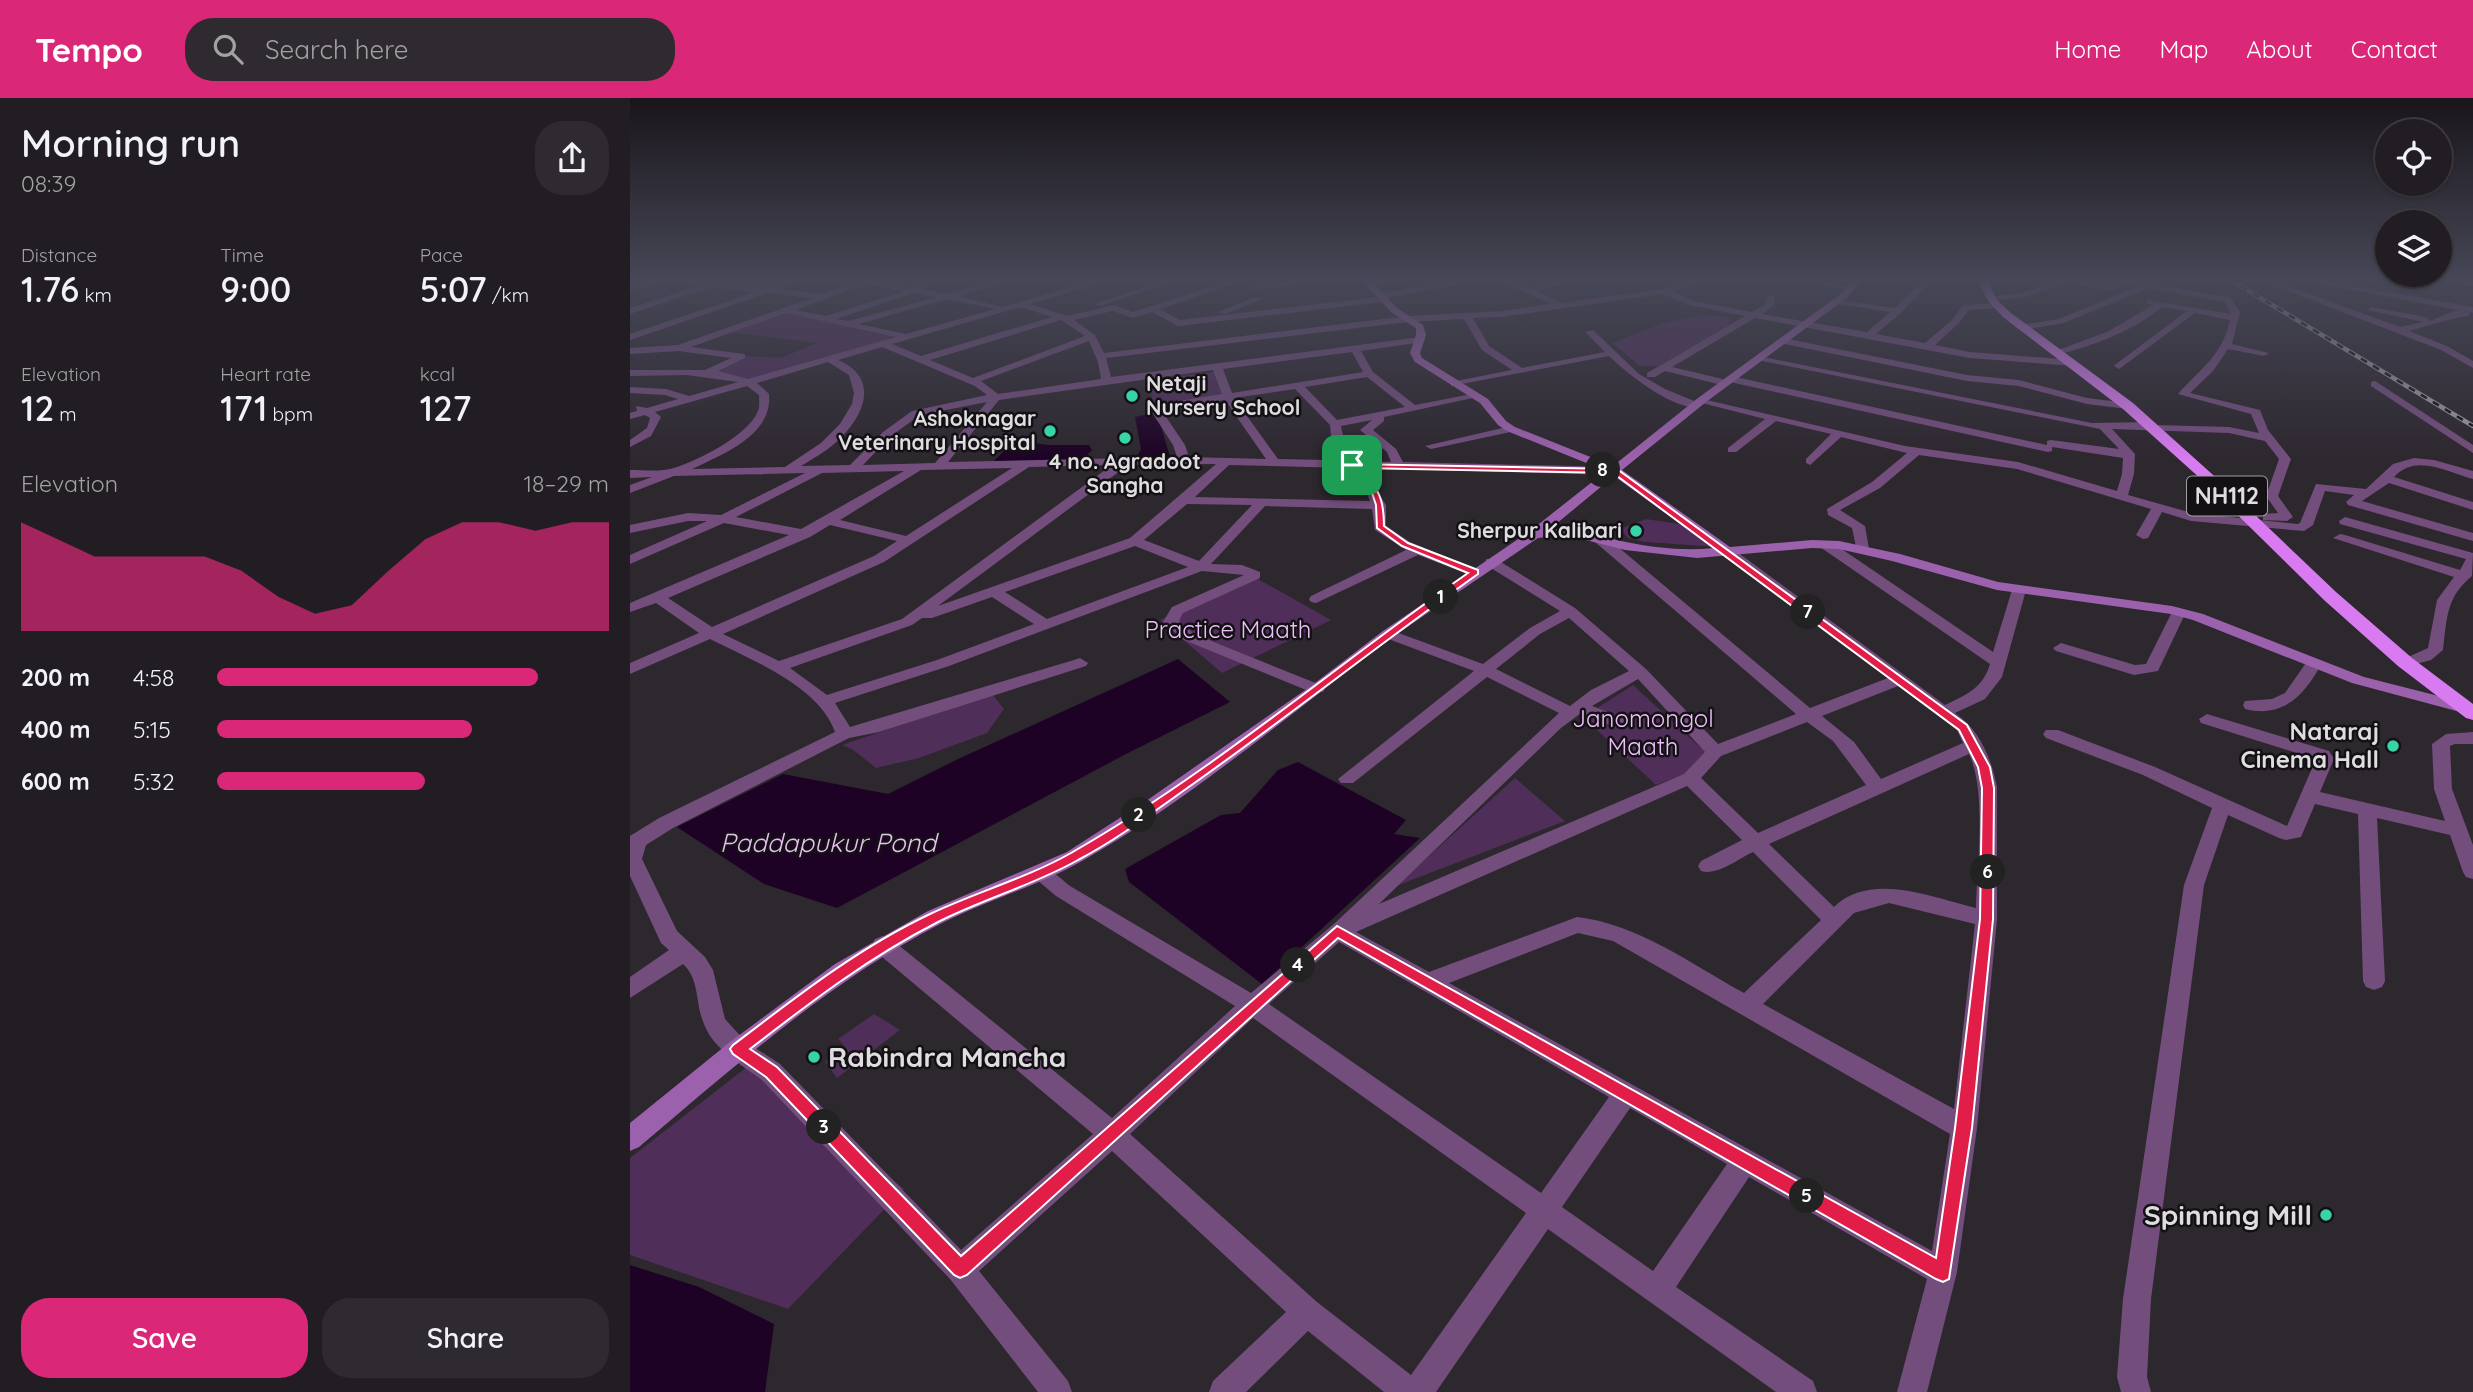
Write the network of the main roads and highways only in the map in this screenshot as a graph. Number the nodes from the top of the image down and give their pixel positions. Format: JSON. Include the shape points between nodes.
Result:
{"nodes":[{"id":1,"x":1420,"y":339,"type":"edge"},
{"id":2,"x":1785,"y":339,"type":"edge"},
{"id":3,"x":2040,"y":339,"type":"edge"},
{"id":4,"x":1615,"y":471,"type":"junction"},
{"id":5,"x":1535,"y":534,"type":"junction"},
{"id":6,"x":1728,"y":552,"type":"junction"},
{"id":7,"x":2411,"y":667,"type":"junction"},
{"id":8,"x":2381,"y":687,"type":"junction"},
{"id":9,"x":2468,"y":711,"type":"edge"},
{"id":10,"x":630,"y":1139,"type":"edge"}],
"edges":[{"from":1,"to":4,"type":"main road","via":[[1415,353],[1418,360],[1477,396],[1502,424]]},
{"from":2,"to":4,"type":"main road"},
{"from":3,"to":7,"type":"highway","number":"NH112","via":[[2152,427]]},
{"from":4,"to":5,"type":"main road"},
{"from":4,"to":6,"type":"main road"},
{"from":5,"to":6,"type":"main road","via":[[1566,531],[1671,553]]},
{"from":5,"to":10,"type":"main road","via":[[1475,572],[1153,806],[1074,857],[935,917],[843,970]]},
{"from":6,"to":8,"type":"main road","via":[[1825,544],[1862,549],[2019,590],[2179,612],[2216,622]]},
{"from":7,"to":8,"type":"main road","via":[[2415,680],[2408,686]]},
{"from":7,"to":9,"type":"highway","number":"NH112"},
{"from":8,"to":9,"type":"main road"}]}
